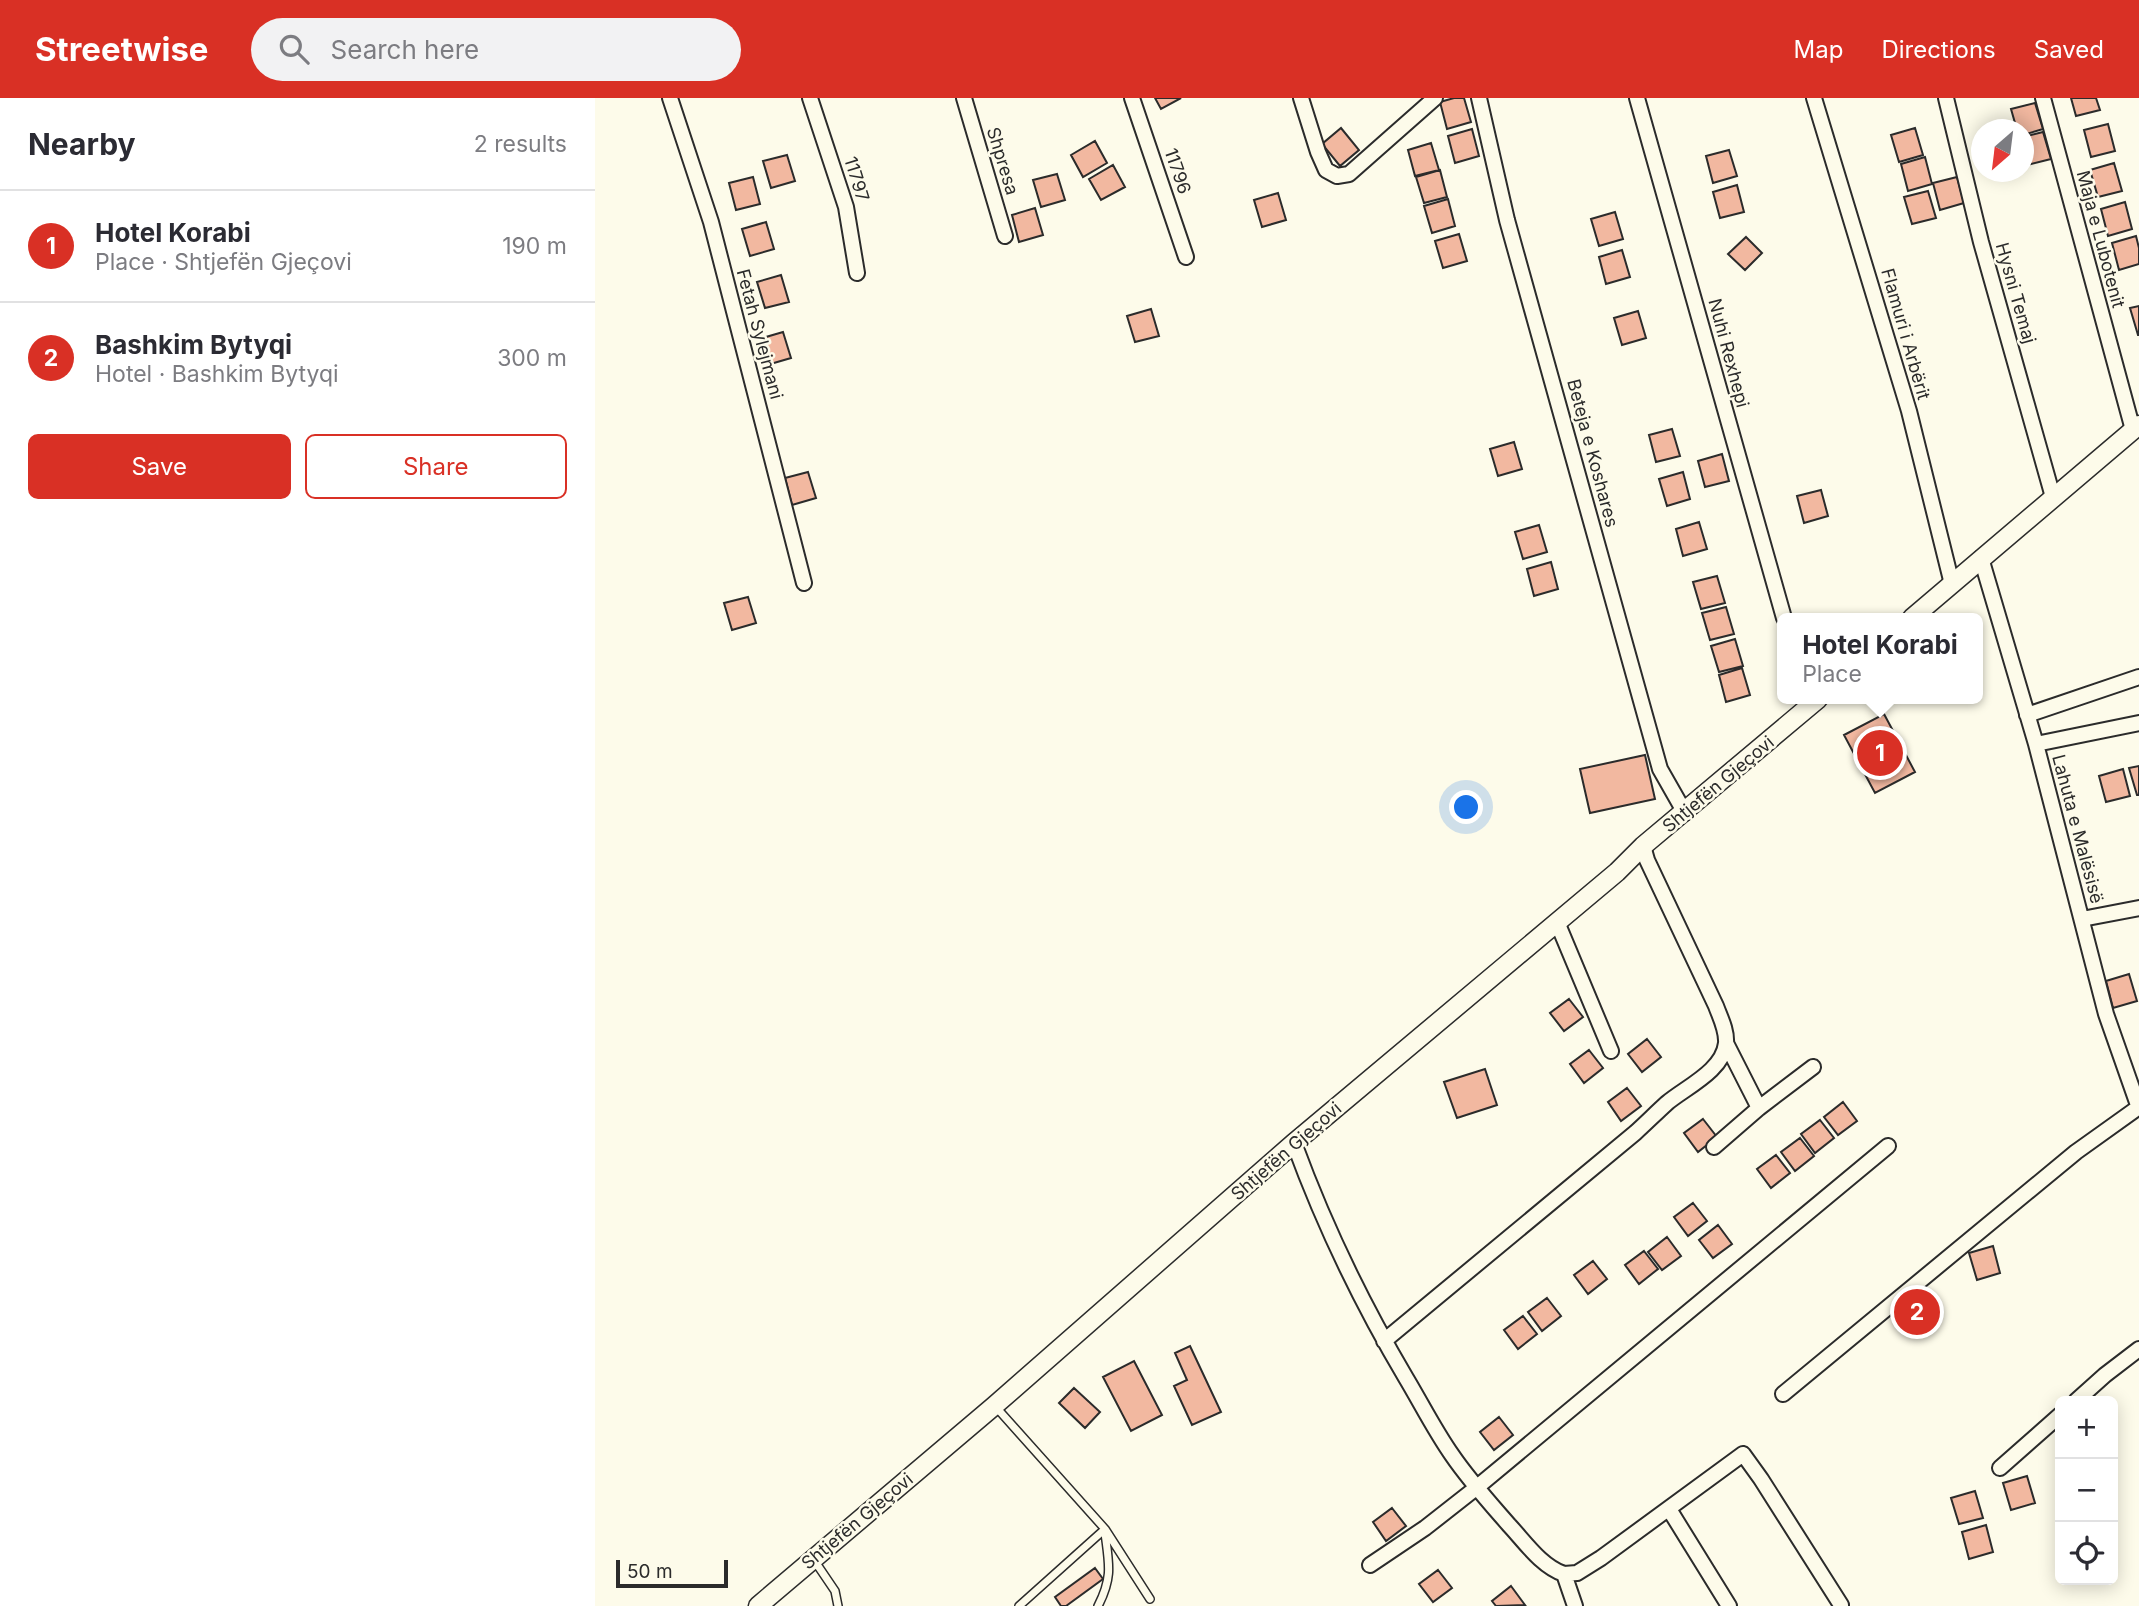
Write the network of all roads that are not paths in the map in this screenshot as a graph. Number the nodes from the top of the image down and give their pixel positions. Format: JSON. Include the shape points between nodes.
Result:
{"nodes":[{"id":1,"x":670,"y":98,"type":"edge"},
{"id":2,"x":810,"y":98,"type":"edge"},
{"id":3,"x":964,"y":98,"type":"edge"},
{"id":4,"x":1132,"y":98,"type":"edge"},
{"id":5,"x":1301,"y":98,"type":"edge"},
{"id":6,"x":1435,"y":98,"type":"edge"},
{"id":7,"x":1479,"y":98,"type":"edge"},
{"id":8,"x":1637,"y":98,"type":"edge"},
{"id":9,"x":1814,"y":98,"type":"edge"},
{"id":10,"x":1946,"y":98,"type":"edge"},
{"id":11,"x":2043,"y":98,"type":"edge"},
{"id":12,"x":1005,"y":236,"type":"dead end"},
{"id":13,"x":1187,"y":257,"type":"dead end"},
{"id":14,"x":857,"y":273,"type":"dead end"},
{"id":15,"x":2136,"y":427,"type":"edge"},
{"id":16,"x":2053,"y":497,"type":"junction"},
{"id":17,"x":1981,"y":558,"type":"junction"},
{"id":18,"x":804,"y":583,"type":"dead end"},
{"id":19,"x":1952,"y":584,"type":"junction"},
{"id":20,"x":1783,"y":613,"type":"edge"},
{"id":21,"x":1918,"y":613,"type":"edge"},
{"id":22,"x":2139,"y":677,"type":"edge"},
{"id":23,"x":1811,"y":704,"type":"edge"},
{"id":24,"x":2027,"y":715,"type":"junction"},
{"id":25,"x":2139,"y":723,"type":"edge"},
{"id":26,"x":2035,"y":744,"type":"junction"},
{"id":27,"x":1685,"y":813,"type":"junction"},
{"id":28,"x":1643,"y":846,"type":"junction"},
{"id":29,"x":2139,"y":908,"type":"edge"},
{"id":30,"x":2082,"y":919,"type":"junction"},
{"id":31,"x":1557,"y":922,"type":"junction"},
{"id":32,"x":1726,"y":1043,"type":"junction"},
{"id":33,"x":1611,"y":1051,"type":"dead end"},
{"id":34,"x":1813,"y":1067,"type":"dead end"},
{"id":35,"x":1759,"y":1108,"type":"junction"},
{"id":36,"x":2139,"y":1108,"type":"edge"},
{"id":37,"x":1294,"y":1143,"type":"junction"},
{"id":38,"x":1888,"y":1146,"type":"dead end"},
{"id":39,"x":1714,"y":1147,"type":"dead end"},
{"id":40,"x":1384,"y":1341,"type":"junction"},
{"id":41,"x":2139,"y":1349,"type":"edge"},
{"id":42,"x":1783,"y":1394,"type":"dead end"},
{"id":43,"x":2082,"y":1396,"type":"edge"},
{"id":44,"x":994,"y":1406,"type":"junction"},
{"id":45,"x":2055,"y":1419,"type":"edge"},
{"id":46,"x":2000,"y":1468,"type":"dead end"},
{"id":47,"x":1476,"y":1488,"type":"junction"},
{"id":48,"x":1669,"y":1509,"type":"junction"},
{"id":49,"x":1105,"y":1529,"type":"junction"},
{"id":50,"x":813,"y":1559,"type":"junction"},
{"id":51,"x":1370,"y":1565,"type":"dead end"},
{"id":52,"x":1564,"y":1574,"type":"junction"},
{"id":53,"x":1150,"y":1599,"type":"dead end"},
{"id":54,"x":1841,"y":1605,"type":"edge"},
{"id":55,"x":758,"y":1606,"type":"edge"},
{"id":56,"x":838,"y":1606,"type":"edge"},
{"id":57,"x":1019,"y":1606,"type":"edge"},
{"id":58,"x":1098,"y":1606,"type":"edge"},
{"id":59,"x":1575,"y":1606,"type":"edge"},
{"id":60,"x":1728,"y":1606,"type":"edge"}],
"edges":[{"from":1,"to":18,"type":"street","name":"Fetah Sylejmani","via":[[711,222]]},
{"from":2,"to":14,"type":"street","name":"11797","via":[[846,207]]},
{"from":3,"to":12,"type":"street","name":"Shpresa"},
{"from":4,"to":13,"type":"street","name":"11796"},
{"from":5,"to":6,"type":"street","via":[[1326,170],[1337,176],[1349,174]]},
{"from":7,"to":27,"type":"street","name":"Beteja e Koshares","via":[[1507,220],[1660,769]]},
{"from":8,"to":20,"type":"street","name":"Nuhi Rexhepi"},
{"from":9,"to":19,"type":"street","name":"Flamuri i Arbërit","via":[[1909,411]]},
{"from":10,"to":16,"type":"street","name":"Hysni Temaj"},
{"from":11,"to":15,"type":"street","name":"Maja e Lubotenit"},
{"from":15,"to":16,"type":"street"},
{"from":16,"to":17,"type":"street"},
{"from":17,"to":19,"type":"street"},
{"from":17,"to":24,"type":"street","name":"Lahuta e Malësisë"},
{"from":19,"to":21,"type":"street"},
{"from":22,"to":24,"type":"street"},
{"from":23,"to":27,"type":"street","name":"Shtjefën Gjeçovi"},
{"from":24,"to":26,"type":"street","name":"Lahuta e Malësisë"},
{"from":25,"to":26,"type":"street"},
{"from":26,"to":30,"type":"street","name":"Lahuta e Malësisë"},
{"from":27,"to":28,"type":"street","name":"Shtjefën Gjeçovi"},
{"from":28,"to":31,"type":"street","name":"Shtjefën Gjeçovi"},
{"from":28,"to":32,"type":"street","via":[[1716,1006]]},
{"from":29,"to":30,"type":"street"},
{"from":30,"to":36,"type":"street","name":"Lahuta e Malësisë","via":[[2106,1014]]},
{"from":31,"to":33,"type":"street"},
{"from":31,"to":37,"type":"street","name":"Shtjefën Gjeçovi"},
{"from":32,"to":35,"type":"street"},
{"from":32,"to":40,"type":"street","via":[[1721,1058],[1708,1072]]},
{"from":34,"to":35,"type":"street"},
{"from":35,"to":39,"type":"street"},
{"from":36,"to":42,"type":"street","via":[[2076,1152]]},
{"from":37,"to":40,"type":"street","via":[[1342,1262]]},
{"from":37,"to":44,"type":"street","name":"Shtjefën Gjeçovi"},
{"from":38,"to":47,"type":"street"},
{"from":40,"to":47,"type":"street"},
{"from":41,"to":43,"type":"street"},
{"from":44,"to":49,"type":"lane"},
{"from":44,"to":50,"type":"street","name":"Shtjefën Gjeçovi"},
{"from":45,"to":46,"type":"street"},
{"from":47,"to":51,"type":"street"},
{"from":47,"to":52,"type":"street","via":[[1538,1558]]},
{"from":48,"to":52,"type":"street","via":[[1577,1573]]},
{"from":48,"to":54,"type":"street","via":[[1743,1454]]},
{"from":48,"to":60,"type":"street"},
{"from":49,"to":53,"type":"lane"},
{"from":49,"to":57,"type":"lane"},
{"from":49,"to":58,"type":"lane","via":[[1110,1572]]},
{"from":50,"to":55,"type":"street","name":"Shtjefën Gjeçovi"},
{"from":50,"to":56,"type":"lane","via":[[835,1591]]},
{"from":52,"to":59,"type":"street"}]}
